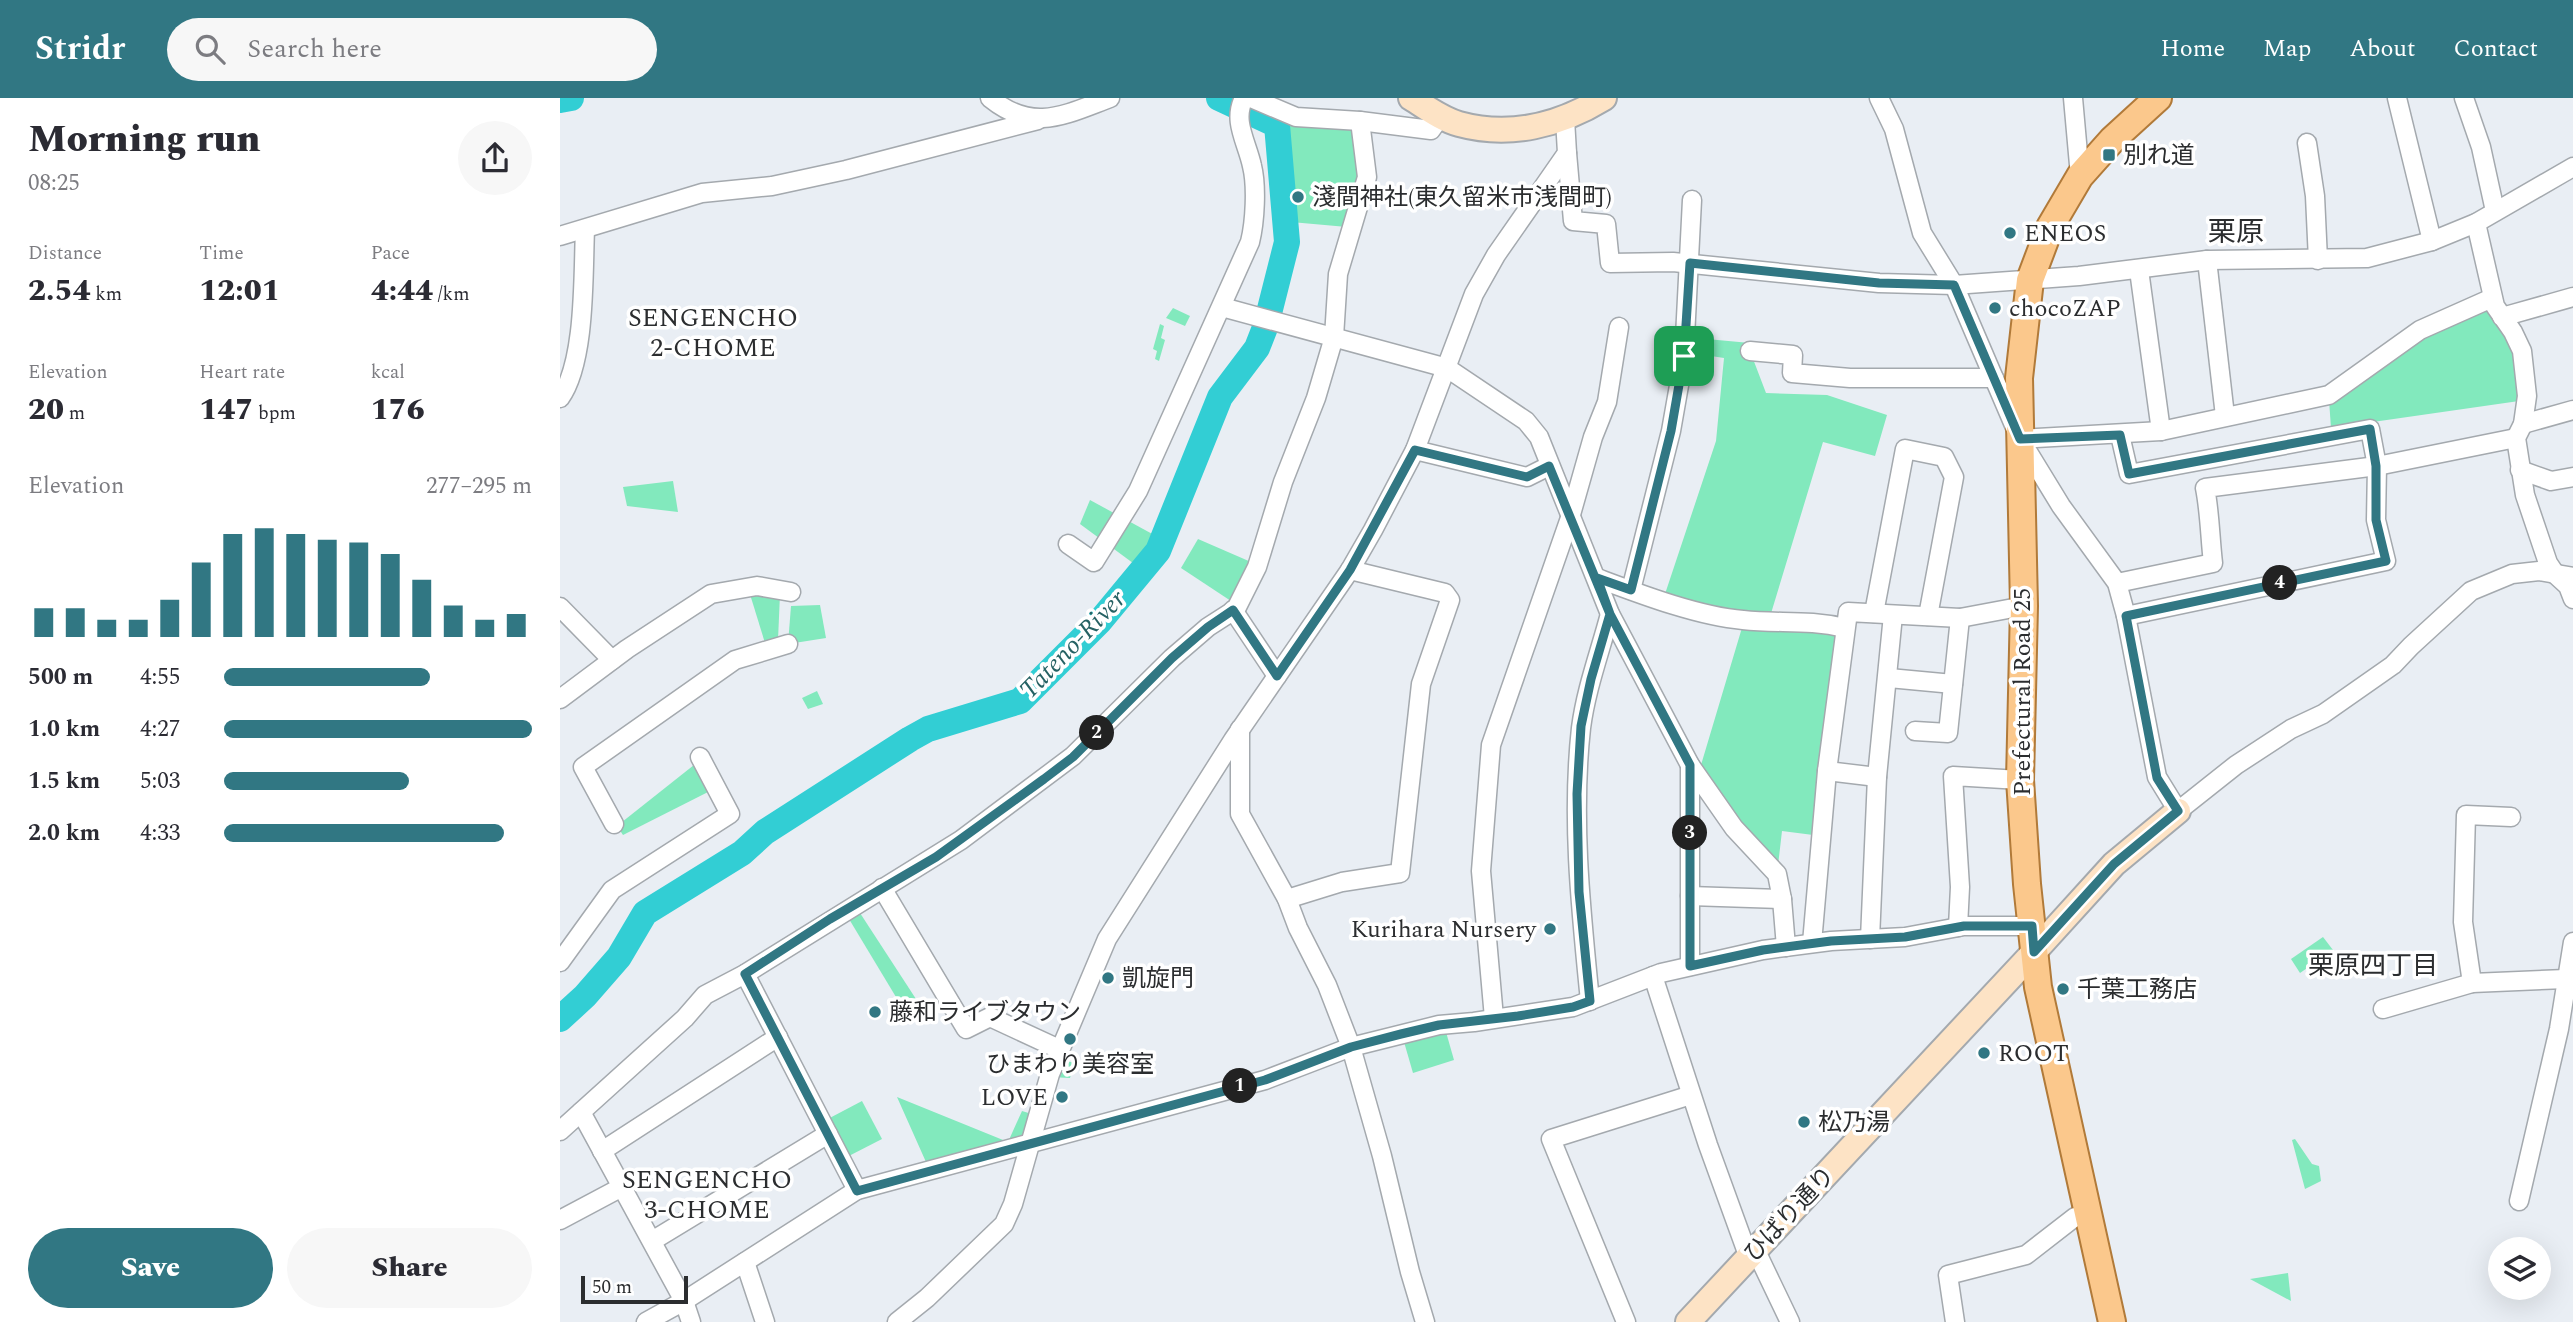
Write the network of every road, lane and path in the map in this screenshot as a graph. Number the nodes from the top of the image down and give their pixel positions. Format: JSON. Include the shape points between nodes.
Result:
{"nodes":[{"id":1,"x":990,"y":98,"type":"edge"},
{"id":2,"x":1110,"y":98,"type":"edge"},
{"id":3,"x":1411,"y":98,"type":"edge"},
{"id":4,"x":1604,"y":98,"type":"edge"},
{"id":5,"x":1879,"y":98,"type":"edge"},
{"id":6,"x":2073,"y":98,"type":"edge"},
{"id":7,"x":2158,"y":98,"type":"edge"},
{"id":8,"x":2397,"y":98,"type":"edge"},
{"id":9,"x":2464,"y":98,"type":"edge"},
{"id":10,"x":1243,"y":104,"type":"edge"},
{"id":11,"x":1441,"y":116,"type":"junction"},
{"id":12,"x":1565,"y":119,"type":"junction"},
{"id":13,"x":1038,"y":120,"type":"junction"},
{"id":14,"x":1360,"y":121,"type":"junction"},
{"id":15,"x":2307,"y":143,"type":"dead end"},
{"id":16,"x":1567,"y":153,"type":"junction"},
{"id":17,"x":2573,"y":167,"type":"edge"},
{"id":18,"x":2080,"y":176,"type":"junction"},
{"id":19,"x":1692,"y":200,"type":"dead end"},
{"id":20,"x":2496,"y":211,"type":"junction"},
{"id":21,"x":2476,"y":223,"type":"junction"},
{"id":22,"x":585,"y":229,"type":"junction"},
{"id":23,"x":560,"y":236,"type":"edge"},
{"id":24,"x":2432,"y":241,"type":"junction"},
{"id":25,"x":2207,"y":260,"type":"junction"},
{"id":26,"x":2318,"y":260,"type":"junction"},
{"id":27,"x":1690,"y":263,"type":"junction"},
{"id":28,"x":2139,"y":270,"type":"junction"},
{"id":29,"x":2030,"y":280,"type":"junction"},
{"id":30,"x":1954,"y":285,"type":"junction"},
{"id":31,"x":2573,"y":297,"type":"edge"},
{"id":32,"x":2492,"y":298,"type":"junction"},
{"id":33,"x":1222,"y":307,"type":"junction"},
{"id":34,"x":2502,"y":317,"type":"junction"},
{"id":35,"x":1619,"y":327,"type":"dead end"},
{"id":36,"x":1334,"y":337,"type":"junction"},
{"id":37,"x":1750,"y":351,"type":"dead end"},
{"id":38,"x":1447,"y":368,"type":"junction"},
{"id":39,"x":1994,"y":378,"type":"junction"},
{"id":40,"x":560,"y":398,"type":"edge"},
{"id":41,"x":2573,"y":410,"type":"edge"},
{"id":42,"x":2225,"y":416,"type":"junction"},
{"id":43,"x":2161,"y":431,"type":"junction"},
{"id":44,"x":2520,"y":431,"type":"junction"},
{"id":45,"x":2120,"y":435,"type":"junction"},
{"id":46,"x":2020,"y":439,"type":"junction"},
{"id":47,"x":1415,"y":450,"type":"junction"},
{"id":48,"x":1549,"y":466,"type":"junction"},
{"id":49,"x":2376,"y":466,"type":"junction"},
{"id":50,"x":2520,"y":470,"type":"junction"},
{"id":51,"x":2573,"y":478,"type":"edge"},
{"id":52,"x":1570,"y":518,"type":"junction"},
{"id":53,"x":1068,"y":544,"type":"dead end"},
{"id":54,"x":1350,"y":570,"type":"junction"},
{"id":55,"x":2564,"y":576,"type":"edge"},
{"id":56,"x":1597,"y":578,"type":"junction"},
{"id":57,"x":2118,"y":583,"type":"junction"},
{"id":58,"x":1631,"y":590,"type":"junction"},
{"id":59,"x":791,"y":592,"type":"dead end"},
{"id":60,"x":2573,"y":599,"type":"edge"},
{"id":61,"x":2024,"y":606,"type":"junction"},
{"id":62,"x":560,"y":607,"type":"edge"},
{"id":63,"x":1233,"y":610,"type":"junction"},
{"id":64,"x":1874,"y":613,"type":"junction"},
{"id":65,"x":1610,"y":614,"type":"junction"},
{"id":66,"x":1894,"y":615,"type":"junction"},
{"id":67,"x":1928,"y":616,"type":"junction"},
{"id":68,"x":2126,"y":616,"type":"junction"},
{"id":69,"x":1960,"y":618,"type":"junction"},
{"id":70,"x":1845,"y":628,"type":"junction"},
{"id":71,"x":788,"y":644,"type":"dead end"},
{"id":72,"x":612,"y":660,"type":"junction"},
{"id":73,"x":1277,"y":676,"type":"junction"},
{"id":74,"x":1889,"y":678,"type":"junction"},
{"id":75,"x":1953,"y":684,"type":"junction"},
{"id":76,"x":563,"y":691,"type":"edge"},
{"id":77,"x":1240,"y":729,"type":"junction"},
{"id":78,"x":1915,"y":730,"type":"dead end"},
{"id":79,"x":700,"y":757,"type":"dead end"},
{"id":80,"x":1690,"y":765,"type":"junction"},
{"id":81,"x":1827,"y":771,"type":"junction"},
{"id":82,"x":1877,"y":777,"type":"junction"},
{"id":83,"x":2020,"y":780,"type":"junction"},
{"id":84,"x":2178,"y":811,"type":"junction"},
{"id":85,"x":2511,"y":817,"type":"dead end"},
{"id":86,"x":614,"y":824,"type":"dead end"},
{"id":87,"x":882,"y":888,"type":"junction"},
{"id":88,"x":1690,"y":896,"type":"junction"},
{"id":89,"x":1286,"y":898,"type":"junction"},
{"id":90,"x":1782,"y":899,"type":"junction"},
{"id":91,"x":1958,"y":927,"type":"junction"},
{"id":92,"x":1870,"y":939,"type":"junction"},
{"id":93,"x":2033,"y":939,"type":"junction"},
{"id":94,"x":2573,"y":942,"type":"edge"},
{"id":95,"x":1812,"y":943,"type":"junction"},
{"id":96,"x":1786,"y":947,"type":"junction"},
{"id":97,"x":560,"y":962,"type":"edge"},
{"id":98,"x":1690,"y":966,"type":"junction"},
{"id":99,"x":745,"y":974,"type":"junction"},
{"id":100,"x":1653,"y":976,"type":"junction"},
{"id":101,"x":2566,"y":979,"type":"junction"},
{"id":102,"x":2472,"y":983,"type":"junction"},
{"id":103,"x":1590,"y":1001,"type":"junction"},
{"id":104,"x":2383,"y":1009,"type":"dead end"},
{"id":105,"x":1494,"y":1018,"type":"junction"},
{"id":106,"x":778,"y":1037,"type":"junction"},
{"id":107,"x":1351,"y":1047,"type":"junction"},
{"id":108,"x":1059,"y":1049,"type":"junction"},
{"id":109,"x":1691,"y":1095,"type":"junction"},
{"id":110,"x":582,"y":1112,"type":"junction"},
{"id":111,"x":560,"y":1131,"type":"edge"},
{"id":112,"x":828,"y":1134,"type":"junction"},
{"id":113,"x":1031,"y":1144,"type":"junction"},
{"id":114,"x":602,"y":1151,"type":"junction"},
{"id":115,"x":622,"y":1187,"type":"junction"},
{"id":116,"x":857,"y":1191,"type":"junction"},
{"id":117,"x":2519,"y":1201,"type":"dead end"},
{"id":118,"x":2075,"y":1217,"type":"dead end"},
{"id":119,"x":560,"y":1220,"type":"edge"},
{"id":120,"x":652,"y":1241,"type":"junction"},
{"id":121,"x":1752,"y":1254,"type":"junction"},
{"id":122,"x":746,"y":1262,"type":"junction"},
{"id":123,"x":684,"y":1301,"type":"junction"},
{"id":124,"x":646,"y":1322,"type":"edge"},
{"id":125,"x":691,"y":1322,"type":"edge"},
{"id":126,"x":765,"y":1322,"type":"edge"},
{"id":127,"x":897,"y":1322,"type":"edge"},
{"id":128,"x":1425,"y":1322,"type":"edge"},
{"id":129,"x":1626,"y":1322,"type":"edge"},
{"id":130,"x":1688,"y":1322,"type":"edge"},
{"id":131,"x":1790,"y":1322,"type":"edge"},
{"id":132,"x":1955,"y":1322,"type":"edge"},
{"id":133,"x":2112,"y":1322,"type":"edge"}],
"edges":[{"from":1,"to":13,"type":"street","via":[[1016,116]]},
{"from":2,"to":13,"type":"street"},
{"from":3,"to":11,"type":"street"},
{"from":4,"to":12,"type":"street"},
{"from":5,"to":30,"type":"street","via":[[1894,128],[1922,233]]},
{"from":6,"to":18,"type":"street"},
{"from":7,"to":18,"type":"main road","name":"Prefectural Road 25"},
{"from":8,"to":24,"type":"street"},
{"from":9,"to":20,"type":"street"},
{"from":10,"to":14,"type":"street","via":[[1296,117]]},
{"from":10,"to":33,"type":"street","via":[[1253,168],[1254,228]]},
{"from":11,"to":12,"type":"street","via":[[1488,128],[1533,128]]},
{"from":11,"to":14,"type":"street","via":[[1431,130]]},
{"from":12,"to":16,"type":"street"},
{"from":13,"to":22,"type":"street","via":[[846,170],[772,186],[702,193]]},
{"from":14,"to":36,"type":"street","via":[[1367,177],[1338,274]]},
{"from":15,"to":26,"type":"street"},
{"from":16,"to":27,"type":"street","via":[[1573,221],[1606,224],[1610,263]]},
{"from":16,"to":38,"type":"street","via":[[1474,294]]},
{"from":17,"to":20,"type":"street"},
{"from":18,"to":29,"type":"main road","name":"Prefectural Road 25","via":[[2050,227]]},
{"from":19,"to":27,"type":"street"},
{"from":20,"to":21,"type":"street"},
{"from":21,"to":24,"type":"street"},
{"from":21,"to":32,"type":"street"},
{"from":22,"to":23,"type":"street"},
{"from":22,"to":40,"type":"street","via":[[582,313],[573,369]]},
{"from":24,"to":26,"type":"street","via":[[2367,258]]},
{"from":25,"to":26,"type":"street"},
{"from":25,"to":28,"type":"street"},
{"from":25,"to":42,"type":"street"},
{"from":27,"to":30,"type":"street","via":[[1879,283]]},
{"from":27,"to":58,"type":"street","via":[[1684,356],[1671,431]]},
{"from":28,"to":29,"type":"street"},
{"from":28,"to":43,"type":"street"},
{"from":29,"to":30,"type":"street"},
{"from":29,"to":46,"type":"main road","name":"Prefectural Road 25","via":[[2019,378]]},
{"from":30,"to":39,"type":"street"},
{"from":31,"to":34,"type":"street"},
{"from":32,"to":34,"type":"street"},
{"from":32,"to":42,"type":"street","via":[[2420,330],[2329,395]]},
{"from":33,"to":36,"type":"street"},
{"from":33,"to":53,"type":"street","via":[[1138,491],[1105,546],[1094,562]]},
{"from":34,"to":44,"type":"street","via":[[2522,351],[2527,396]]},
{"from":35,"to":52,"type":"street","via":[[1607,402]]},
{"from":36,"to":38,"type":"street"},
{"from":36,"to":63,"type":"street","via":[[1257,567]]},
{"from":37,"to":39,"type":"street","via":[[1793,355],[1791,373]]},
{"from":38,"to":47,"type":"street"},
{"from":38,"to":48,"type":"street","via":[[1525,421],[1539,437]]},
{"from":39,"to":46,"type":"street"},
{"from":41,"to":44,"type":"street"},
{"from":42,"to":43,"type":"street"},
{"from":43,"to":45,"type":"street"},
{"from":44,"to":49,"type":"street"},
{"from":44,"to":50,"type":"street"},
{"from":45,"to":46,"type":"street"},
{"from":45,"to":49,"type":"street","via":[[2129,474],[2370,429]]},
{"from":46,"to":57,"type":"street","via":[[2061,506]]},
{"from":46,"to":61,"type":"main road","name":"Prefectural Road 25"},
{"from":47,"to":48,"type":"street","via":[[1527,477]]},
{"from":47,"to":54,"type":"street"},
{"from":48,"to":52,"type":"street"},
{"from":49,"to":57,"type":"street","via":[[2205,488],[2213,564]]},
{"from":49,"to":68,"type":"street","via":[[2375,513],[2386,561]]},
{"from":50,"to":51,"type":"street","via":[[2551,481]]},
{"from":50,"to":55,"type":"street","via":[[2548,563]]},
{"from":52,"to":56,"type":"street"},
{"from":52,"to":105,"type":"street","via":[[1491,745],[1481,871]]},
{"from":54,"to":73,"type":"street"},
{"from":54,"to":89,"type":"street","via":[[1445,593],[1450,600],[1421,684],[1400,873]]},
{"from":55,"to":60,"type":"street"},
{"from":55,"to":84,"type":"street","via":[[2539,571],[2512,574],[2471,591],[2393,665],[2323,714],[2236,765]]},
{"from":56,"to":58,"type":"street"},
{"from":56,"to":65,"type":"street"},
{"from":57,"to":68,"type":"street"},
{"from":58,"to":70,"type":"street","via":[[1733,619],[1819,622]]},
{"from":59,"to":72,"type":"street","via":[[757,586],[710,594]]},
{"from":61,"to":69,"type":"street"},
{"from":61,"to":83,"type":"main road","name":"Prefectural Road 25"},
{"from":62,"to":72,"type":"street"},
{"from":63,"to":73,"type":"street"},
{"from":63,"to":87,"type":"street","via":[[1172,658],[1073,757],[936,857]]},
{"from":64,"to":66,"type":"street"},
{"from":64,"to":67,"type":"street","via":[[1905,449],[1944,457],[1954,477]]},
{"from":64,"to":70,"type":"street","via":[[1848,612]]},
{"from":65,"to":80,"type":"street"},
{"from":65,"to":103,"type":"street","via":[[1581,726],[1577,794],[1579,892]]},
{"from":66,"to":67,"type":"street"},
{"from":66,"to":74,"type":"street"},
{"from":67,"to":69,"type":"street"},
{"from":68,"to":84,"type":"street","via":[[2157,778]]},
{"from":69,"to":75,"type":"street"},
{"from":70,"to":81,"type":"street"},
{"from":71,"to":86,"type":"street","via":[[734,660],[583,767]]},
{"from":72,"to":76,"type":"street"},
{"from":73,"to":77,"type":"street"},
{"from":74,"to":75,"type":"street"},
{"from":74,"to":82,"type":"street"},
{"from":75,"to":78,"type":"street","via":[[1948,733]]},
{"from":77,"to":89,"type":"street","via":[[1240,814]]},
{"from":77,"to":108,"type":"street","via":[[1107,939]]},
{"from":79,"to":97,"type":"street","via":[[730,814],[612,890]]},
{"from":80,"to":88,"type":"street"},
{"from":80,"to":90,"type":"street","via":[[1734,828],[1777,874]]},
{"from":81,"to":82,"type":"street"},
{"from":81,"to":95,"type":"street"},
{"from":82,"to":92,"type":"street"},
{"from":83,"to":91,"type":"street","via":[[1953,776]]},
{"from":83,"to":93,"type":"main road","name":"Prefectural Road 25"},
{"from":84,"to":93,"type":"street","name":"ひばり通り"},
{"from":85,"to":102,"type":"street","via":[[2466,815],[2463,922]]},
{"from":87,"to":99,"type":"street"},
{"from":87,"to":108,"type":"street","via":[[966,1029],[990,1017]]},
{"from":88,"to":90,"type":"street"},
{"from":88,"to":98,"type":"street"},
{"from":89,"to":107,"type":"street"},
{"from":90,"to":96,"type":"street"},
{"from":91,"to":92,"type":"street"},
{"from":91,"to":93,"type":"street"},
{"from":92,"to":95,"type":"street"},
{"from":93,"to":121,"type":"street","name":"ひばり通り"},
{"from":93,"to":133,"type":"main road","name":"Prefectural Road 25","via":[[2038,987]]},
{"from":94,"to":101,"type":"street"},
{"from":95,"to":96,"type":"street"},
{"from":96,"to":98,"type":"street"},
{"from":98,"to":100,"type":"street"},
{"from":99,"to":106,"type":"street"},
{"from":99,"to":110,"type":"street","via":[[705,995]]},
{"from":100,"to":103,"type":"street"},
{"from":100,"to":109,"type":"street"},
{"from":101,"to":102,"type":"street"},
{"from":101,"to":117,"type":"street","via":[[2559,1029]]},
{"from":102,"to":104,"type":"street"},
{"from":103,"to":105,"type":"street"},
{"from":105,"to":107,"type":"street","via":[[1439,1025]]},
{"from":106,"to":112,"type":"street"},
{"from":106,"to":114,"type":"street"},
{"from":107,"to":113,"type":"street","via":[[1265,1080]]},
{"from":107,"to":128,"type":"street"},
{"from":108,"to":113,"type":"street"},
{"from":109,"to":121,"type":"street"},
{"from":109,"to":129,"type":"street","via":[[1551,1139]]},
{"from":110,"to":111,"type":"street"},
{"from":110,"to":114,"type":"street"},
{"from":112,"to":116,"type":"street"},
{"from":112,"to":120,"type":"street"},
{"from":113,"to":116,"type":"street"},
{"from":113,"to":127,"type":"street","via":[[1004,1224]]},
{"from":114,"to":115,"type":"street"},
{"from":115,"to":119,"type":"street"},
{"from":115,"to":120,"type":"street"},
{"from":116,"to":122,"type":"street"},
{"from":118,"to":132,"type":"street","via":[[2025,1255],[1948,1275]]},
{"from":120,"to":123,"type":"street"},
{"from":121,"to":130,"type":"street","name":"ひばり通り"},
{"from":121,"to":131,"type":"street"},
{"from":122,"to":123,"type":"street"},
{"from":122,"to":126,"type":"street"},
{"from":123,"to":124,"type":"street"},
{"from":123,"to":125,"type":"street"}]}
